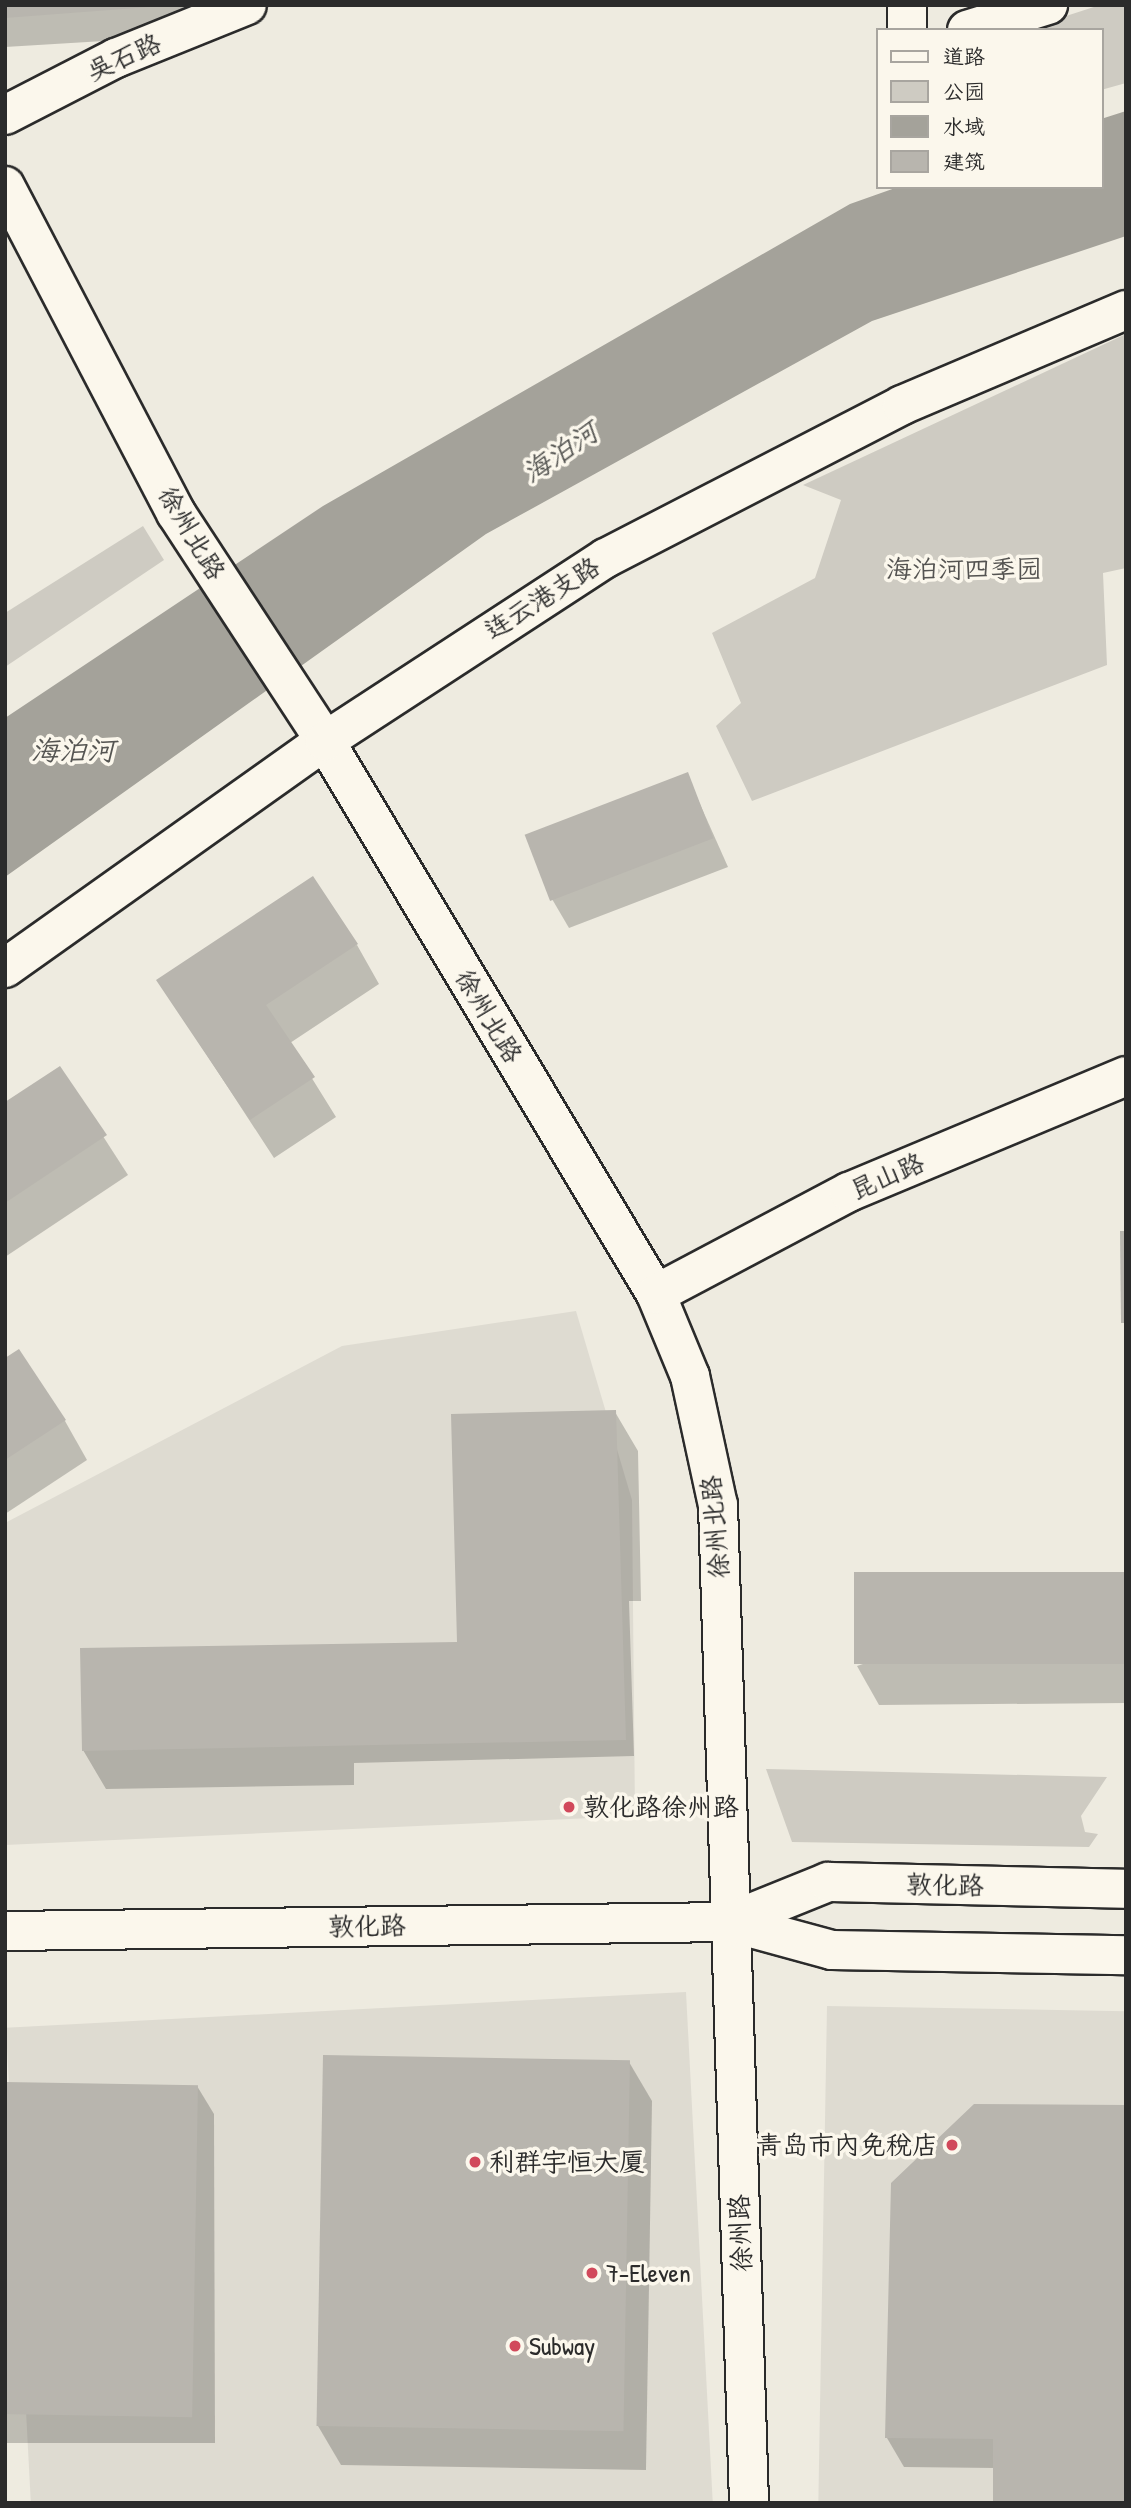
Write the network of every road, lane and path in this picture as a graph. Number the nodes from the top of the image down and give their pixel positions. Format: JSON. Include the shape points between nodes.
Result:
{"nodes":[{"id":1,"x":247,"y":5,"type":"edge"},
{"id":2,"x":907,"y":5,"type":"edge"},
{"id":3,"x":1048,"y":5,"type":"edge"},
{"id":4,"x":907,"y":28,"type":"edge"},
{"id":5,"x":973,"y":28,"type":"edge"},
{"id":6,"x":5,"y":115,"type":"edge"},
{"id":7,"x":5,"y":186,"type":"edge"},
{"id":8,"x":1126,"y":310,"type":"edge"},
{"id":9,"x":325,"y":741,"type":"junction"},
{"id":10,"x":5,"y":968,"type":"edge"},
{"id":11,"x":1126,"y":1076,"type":"edge"},
{"id":12,"x":656,"y":1294,"type":"junction"},
{"id":13,"x":1126,"y":1889,"type":"edge"},
{"id":14,"x":729,"y":1922,"type":"junction"},
{"id":15,"x":5,"y":1931,"type":"edge"},
{"id":16,"x":1126,"y":1955,"type":"edge"},
{"id":17,"x":749,"y":2503,"type":"edge"}],
"edges":[{"from":1,"to":6,"type":"street","name":"吴石路","via":[[116,58]]},
{"from":2,"to":4,"type":"street"},
{"from":3,"to":5,"type":"street"},
{"from":7,"to":9,"type":"street","name":"徐州北路","via":[[176,513]]},
{"from":8,"to":9,"type":"street","name":"连云港支路","via":[[902,405],[676,520],[506,620]]},
{"from":9,"to":10,"type":"street","name":"连云港支路"},
{"from":9,"to":12,"type":"street","name":"徐州北路"},
{"from":11,"to":12,"type":"street","name":"昆山路","via":[[849,1192]]},
{"from":12,"to":14,"type":"street","name":"徐州北路","via":[[690,1376],[718,1506]]},
{"from":13,"to":14,"type":"street","name":"敦化路","via":[[828,1882]]},
{"from":14,"to":15,"type":"street","name":"敦化路"},
{"from":14,"to":16,"type":"street","name":"敦化路","via":[[832,1950]]},
{"from":14,"to":17,"type":"street","name":"徐州路"}]}
